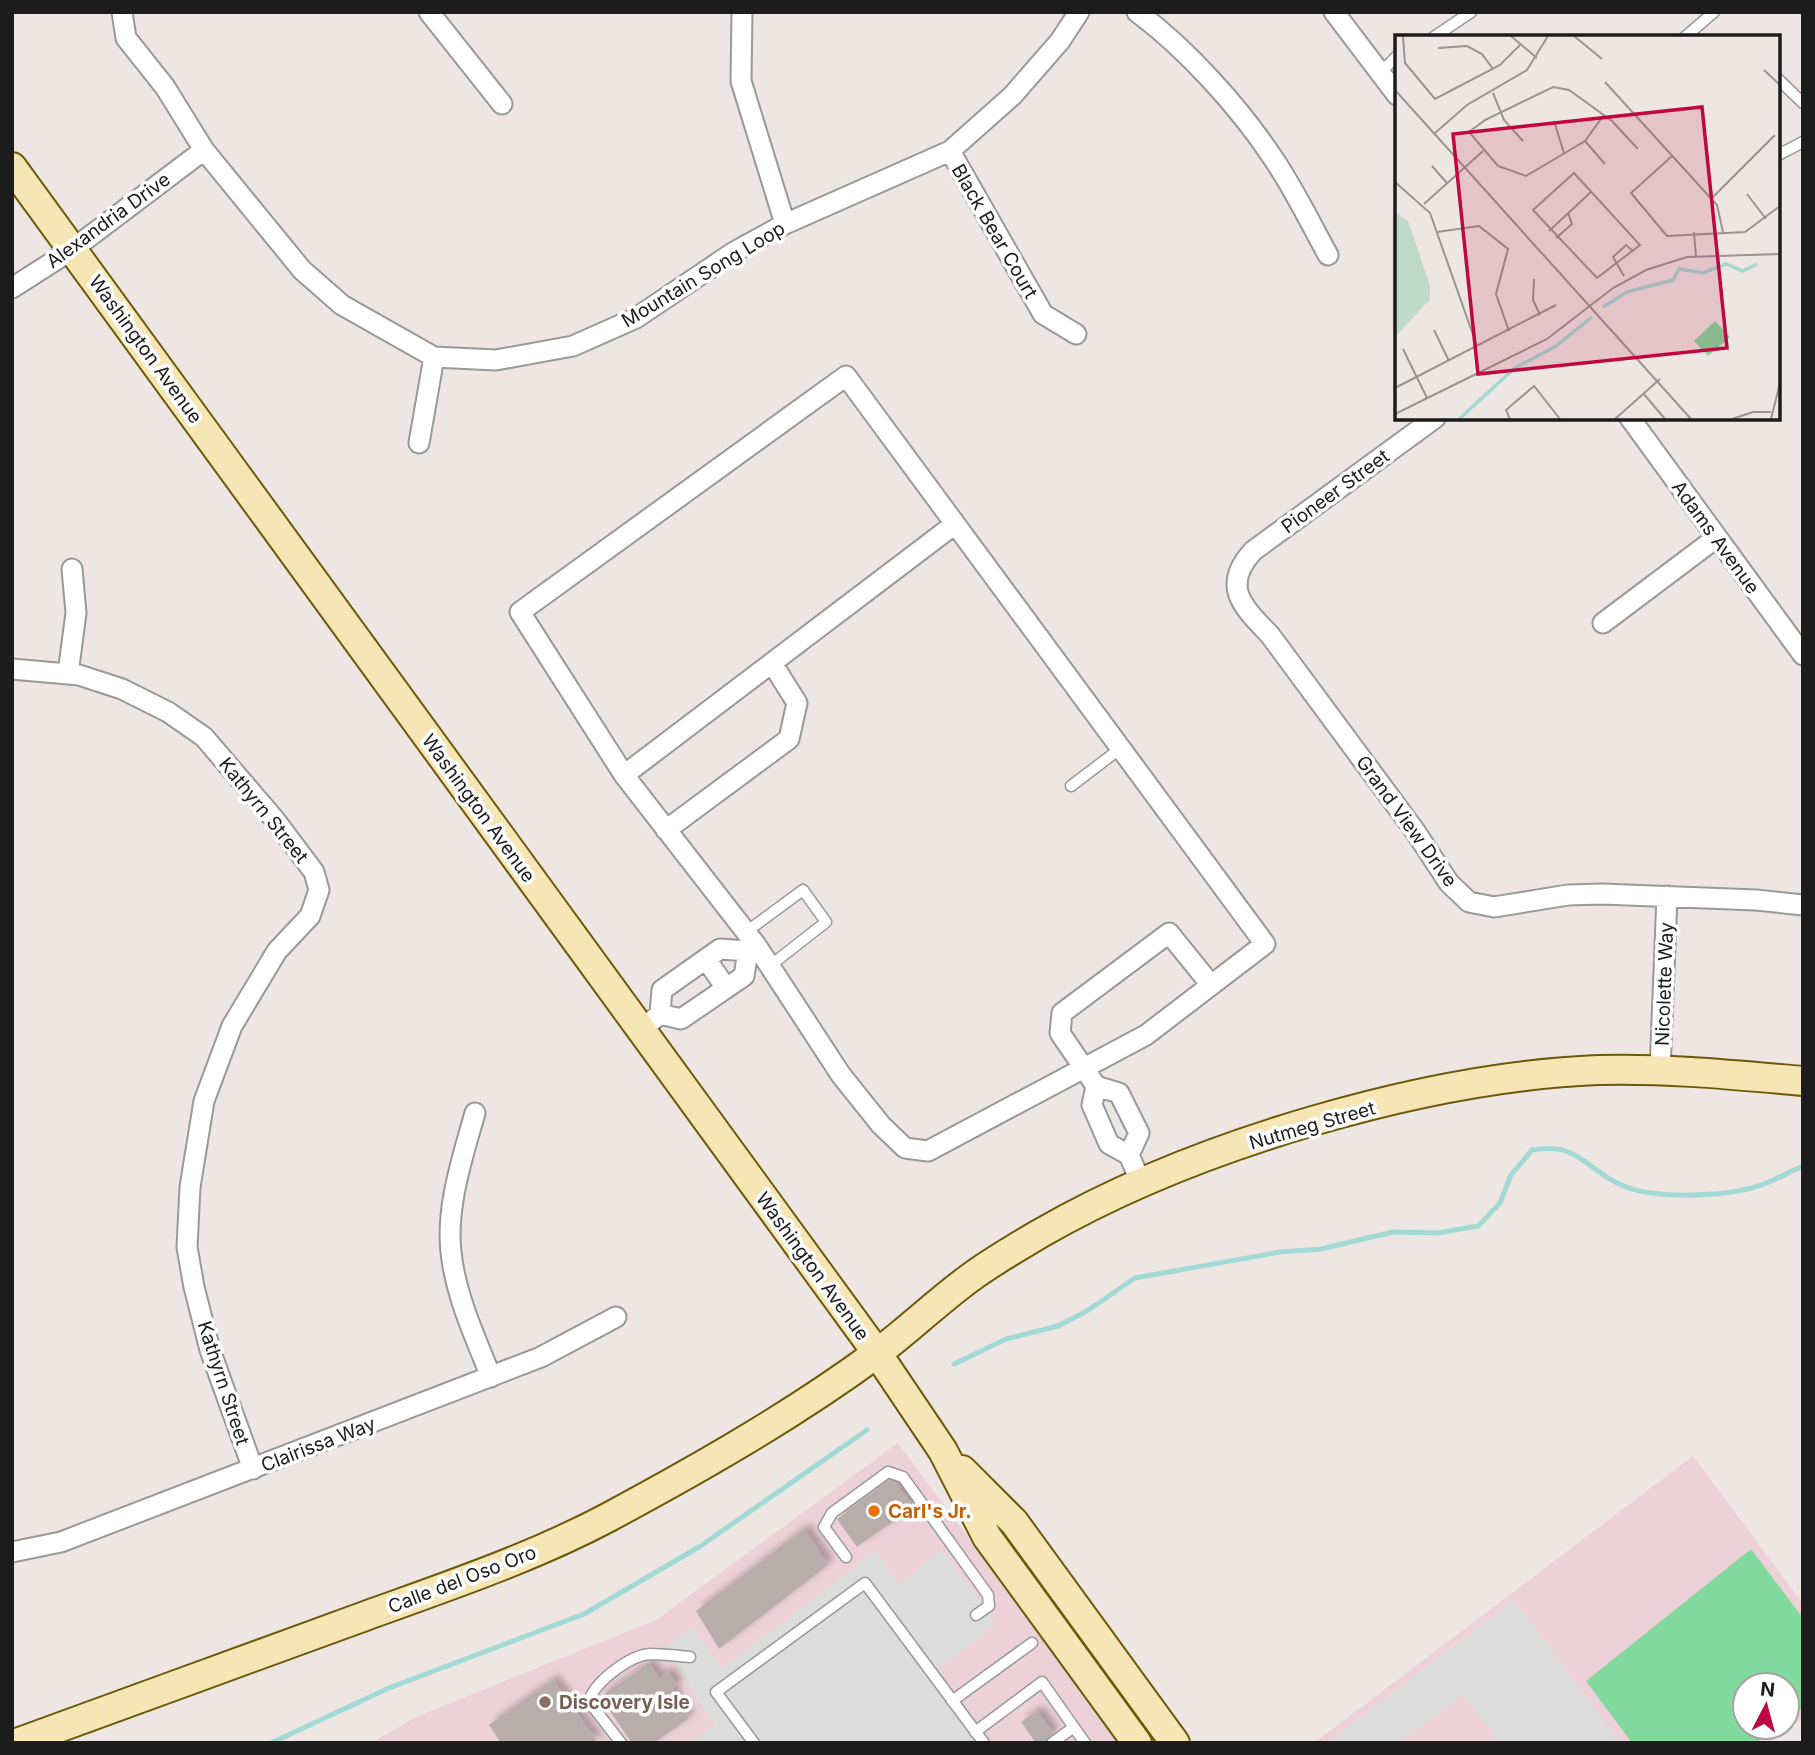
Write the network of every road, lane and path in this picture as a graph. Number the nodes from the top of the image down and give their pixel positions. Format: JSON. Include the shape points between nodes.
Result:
{"nodes":[{"id":1,"x":122,"y":12,"type":"edge"},
{"id":2,"x":429,"y":12,"type":"edge"},
{"id":3,"x":742,"y":12,"type":"edge"},
{"id":4,"x":1079,"y":12,"type":"edge"},
{"id":5,"x":1137,"y":12,"type":"edge"},
{"id":6,"x":1334,"y":12,"type":"edge"},
{"id":7,"x":1471,"y":12,"type":"edge"},
{"id":8,"x":1714,"y":12,"type":"edge"},
{"id":9,"x":1437,"y":35,"type":"edge"},
{"id":10,"x":1687,"y":35,"type":"edge"},
{"id":11,"x":1395,"y":57,"type":"edge"},
{"id":12,"x":1380,"y":73,"type":"junction"},
{"id":13,"x":1780,"y":81,"type":"edge"},
{"id":14,"x":1395,"y":92,"type":"edge"},
{"id":15,"x":1803,"y":103,"type":"edge"},
{"id":16,"x":502,"y":104,"type":"dead end"},
{"id":17,"x":1803,"y":142,"type":"edge"},
{"id":18,"x":204,"y":150,"type":"junction"},
{"id":19,"x":950,"y":151,"type":"junction"},
{"id":20,"x":1780,"y":154,"type":"edge"},
{"id":21,"x":12,"y":167,"type":"edge"},
{"id":22,"x":785,"y":224,"type":"junction"},
{"id":23,"x":73,"y":249,"type":"junction"},
{"id":24,"x":1328,"y":255,"type":"dead end"},
{"id":25,"x":12,"y":288,"type":"edge"},
{"id":26,"x":1076,"y":334,"type":"dead end"},
{"id":27,"x":434,"y":357,"type":"junction"},
{"id":28,"x":1432,"y":420,"type":"edge"},
{"id":29,"x":1631,"y":420,"type":"edge"},
{"id":30,"x":419,"y":443,"type":"dead end"},
{"id":31,"x":955,"y":524,"type":"junction"},
{"id":32,"x":1716,"y":538,"type":"junction"},
{"id":33,"x":1239,"y":567,"type":"joint"},
{"id":34,"x":72,"y":569,"type":"dead end"},
{"id":35,"x":1603,"y":623,"type":"dead end"},
{"id":36,"x":1803,"y":655,"type":"edge"},
{"id":37,"x":772,"y":663,"type":"junction"},
{"id":38,"x":12,"y":669,"type":"edge"},
{"id":39,"x":68,"y":674,"type":"junction"},
{"id":40,"x":1121,"y":748,"type":"junction"},
{"id":41,"x":624,"y":775,"type":"junction"},
{"id":42,"x":1071,"y":786,"type":"dead end"},
{"id":43,"x":666,"y":830,"type":"junction"},
{"id":44,"x":1667,"y":896,"type":"junction"},
{"id":45,"x":1803,"y":905,"type":"edge"},
{"id":46,"x":750,"y":943,"type":"junction"},
{"id":47,"x":706,"y":959,"type":"junction"},
{"id":48,"x":771,"y":965,"type":"junction"},
{"id":49,"x":1211,"y":985,"type":"junction"},
{"id":50,"x":726,"y":988,"type":"junction"},
{"id":51,"x":651,"y":1022,"type":"junction"},
{"id":52,"x":1084,"y":1070,"type":"junction"},
{"id":53,"x":1660,"y":1072,"type":"junction"},
{"id":54,"x":1803,"y":1081,"type":"edge"},
{"id":55,"x":1096,"y":1086,"type":"junction"},
{"id":56,"x":475,"y":1113,"type":"dead end"},
{"id":57,"x":1129,"y":1113,"type":"junction"},
{"id":58,"x":1101,"y":1125,"type":"junction"},
{"id":59,"x":1129,"y":1155,"type":"junction"},
{"id":60,"x":1141,"y":1183,"type":"junction"},
{"id":61,"x":616,"y":1317,"type":"dead end"},
{"id":62,"x":877,"y":1353,"type":"junction"},
{"id":63,"x":491,"y":1377,"type":"junction"},
{"id":64,"x":943,"y":1451,"type":"junction"},
{"id":65,"x":253,"y":1469,"type":"junction"},
{"id":66,"x":14,"y":1545,"type":"edge"},
{"id":67,"x":846,"y":1557,"type":"dead end"},
{"id":68,"x":976,"y":1615,"type":"dead end"},
{"id":69,"x":1042,"y":1635,"type":"junction"},
{"id":70,"x":690,"y":1657,"type":"dead end"},
{"id":71,"x":952,"y":1700,"type":"junction"},
{"id":72,"x":1156,"y":1717,"type":"junction"},
{"id":73,"x":1073,"y":1727,"type":"junction"},
{"id":74,"x":975,"y":1732,"type":"junction"},
{"id":75,"x":18,"y":1743,"type":"edge"},
{"id":76,"x":621,"y":1743,"type":"edge"},
{"id":77,"x":754,"y":1743,"type":"edge"},
{"id":78,"x":984,"y":1743,"type":"edge"},
{"id":79,"x":1052,"y":1743,"type":"edge"},
{"id":80,"x":1085,"y":1743,"type":"edge"},
{"id":81,"x":1137,"y":1743,"type":"edge"},
{"id":82,"x":1175,"y":1743,"type":"edge"}],
"edges":[{"from":1,"to":18,"type":"street","name":"Mountain Song Loop","via":[[126,38],[165,87]]},
{"from":2,"to":16,"type":"street"},
{"from":3,"to":22,"type":"street","via":[[741,81]]},
{"from":4,"to":19,"type":"street","name":"Mountain Song Loop","via":[[1013,95]]},
{"from":5,"to":24,"type":"street","via":[[1220,91],[1275,160]]},
{"from":6,"to":12,"type":"street"},
{"from":7,"to":9,"type":"lane"},
{"from":8,"to":10,"type":"lane"},
{"from":11,"to":12,"type":"lane"},
{"from":12,"to":14,"type":"street"},
{"from":13,"to":15,"type":"lane"},
{"from":17,"to":20,"type":"lane"},
{"from":18,"to":23,"type":"street","name":"Alexandria Drive"},
{"from":18,"to":27,"type":"street","name":"Mountain Song Loop","via":[[302,270],[342,305]]},
{"from":19,"to":22,"type":"street","name":"Mountain Song Loop"},
{"from":19,"to":26,"type":"street","name":"Black Bear Court","via":[[1043,314]]},
{"from":21,"to":23,"type":"main road","name":"Washington Avenue"},
{"from":22,"to":27,"type":"street","name":"Mountain Song Loop","via":[[734,252],[636,318],[573,345],[496,360]]},
{"from":23,"to":25,"type":"street","name":"Alexandria Drive"},
{"from":23,"to":51,"type":"main road","name":"Washington Avenue"},
{"from":27,"to":30,"type":"street"},
{"from":28,"to":33,"type":"street","name":"Pioneer Street","via":[[1253,551]]},
{"from":29,"to":32,"type":"street","name":"Adams Avenue"},
{"from":31,"to":37,"type":"street"},
{"from":31,"to":40,"type":"street"},
{"from":31,"to":41,"type":"street","via":[[846,376],[520,612]]},
{"from":32,"to":35,"type":"street"},
{"from":32,"to":36,"type":"street","name":"Adams Avenue"},
{"from":33,"to":44,"type":"street","name":"Grand View Drive","via":[[1236,588],[1246,609],[1270,635],[1449,883],[1469,902],[1494,906],[1568,895]]},
{"from":34,"to":39,"type":"street","via":[[76,613]]},
{"from":37,"to":41,"type":"street"},
{"from":37,"to":43,"type":"street","via":[[797,703],[789,739]]},
{"from":38,"to":39,"type":"street","name":"Kathyrn Street"},
{"from":39,"to":65,"type":"street","name":"Kathyrn Street","via":[[122,689],[204,737],[275,820],[314,872],[319,890],[310,916],[277,951],[232,1026],[204,1101],[190,1187],[187,1247],[194,1287],[210,1350]]},
{"from":40,"to":42,"type":"lane"},
{"from":40,"to":49,"type":"street","via":[[1265,944]]},
{"from":41,"to":43,"type":"street"},
{"from":43,"to":46,"type":"street"},
{"from":44,"to":45,"type":"street","name":"Grand View Drive"},
{"from":44,"to":53,"type":"street","name":"Nicolette Way"},
{"from":46,"to":47,"type":"street","via":[[720,949]]},
{"from":46,"to":48,"type":"street"},
{"from":46,"to":48,"type":"lane","via":[[803,890],[826,922]]},
{"from":46,"to":50,"type":"street","via":[[744,976]]},
{"from":47,"to":50,"type":"street"},
{"from":47,"to":51,"type":"street","via":[[662,990]]},
{"from":48,"to":52,"type":"street","via":[[841,1075],[905,1149],[929,1151]]},
{"from":49,"to":52,"type":"street","via":[[1146,1035]]},
{"from":49,"to":52,"type":"street","via":[[1169,933],[1062,1013],[1060,1033]]},
{"from":50,"to":51,"type":"street","via":[[681,1019]]},
{"from":51,"to":62,"type":"main road","name":"Washington Avenue"},
{"from":52,"to":55,"type":"street"},
{"from":53,"to":54,"type":"main road","name":"Nutmeg Street"},
{"from":53,"to":60,"type":"main road","name":"Nutmeg Street","via":[[1598,1070],[1412,1097],[1293,1128]]},
{"from":55,"to":57,"type":"street","via":[[1119,1093]]},
{"from":55,"to":58,"type":"street","via":[[1092,1105]]},
{"from":56,"to":63,"type":"street","via":[[451,1215],[452,1259],[467,1316]]},
{"from":57,"to":58,"type":"street"},
{"from":57,"to":59,"type":"street","via":[[1139,1133]]},
{"from":58,"to":59,"type":"street","via":[[1110,1144]]},
{"from":59,"to":60,"type":"street"},
{"from":60,"to":62,"type":"main road","name":"Nutmeg Street","via":[[1042,1232],[976,1274]]},
{"from":61,"to":63,"type":"street","name":"Clairissa Way","via":[[541,1357]]},
{"from":62,"to":64,"type":"main road","name":"Washington Avenue"},
{"from":62,"to":75,"type":"main road","name":"Calle del Oso Oro","via":[[701,1465],[604,1519],[524,1556]]},
{"from":63,"to":65,"type":"street","name":"Clairissa Way"},
{"from":64,"to":69,"type":"main road","name":"Washington Avenue"},
{"from":64,"to":72,"type":"main road","name":"Washington Avenue","via":[[1014,1522]]},
{"from":65,"to":66,"type":"street","name":"Clairissa Way","via":[[61,1542]]},
{"from":67,"to":68,"type":"lane","via":[[824,1527],[832,1513],[888,1472],[903,1477],[988,1595],[989,1606]]},
{"from":69,"to":71,"type":"lane"},
{"from":69,"to":72,"type":"main road","via":[[1067,1626],[1130,1703]]},
{"from":69,"to":81,"type":"main road","name":"Washington Avenue"},
{"from":70,"to":76,"type":"lane","via":[[648,1654],[596,1685],[591,1696],[594,1708]]},
{"from":71,"to":74,"type":"lane"},
{"from":71,"to":77,"type":"lane","via":[[865,1583],[716,1692]]},
{"from":72,"to":82,"type":"main road","name":"Washington Avenue"},
{"from":73,"to":74,"type":"lane","via":[[1042,1682]]},
{"from":73,"to":79,"type":"lane"},
{"from":73,"to":80,"type":"lane"},
{"from":74,"to":78,"type":"lane"}]}
